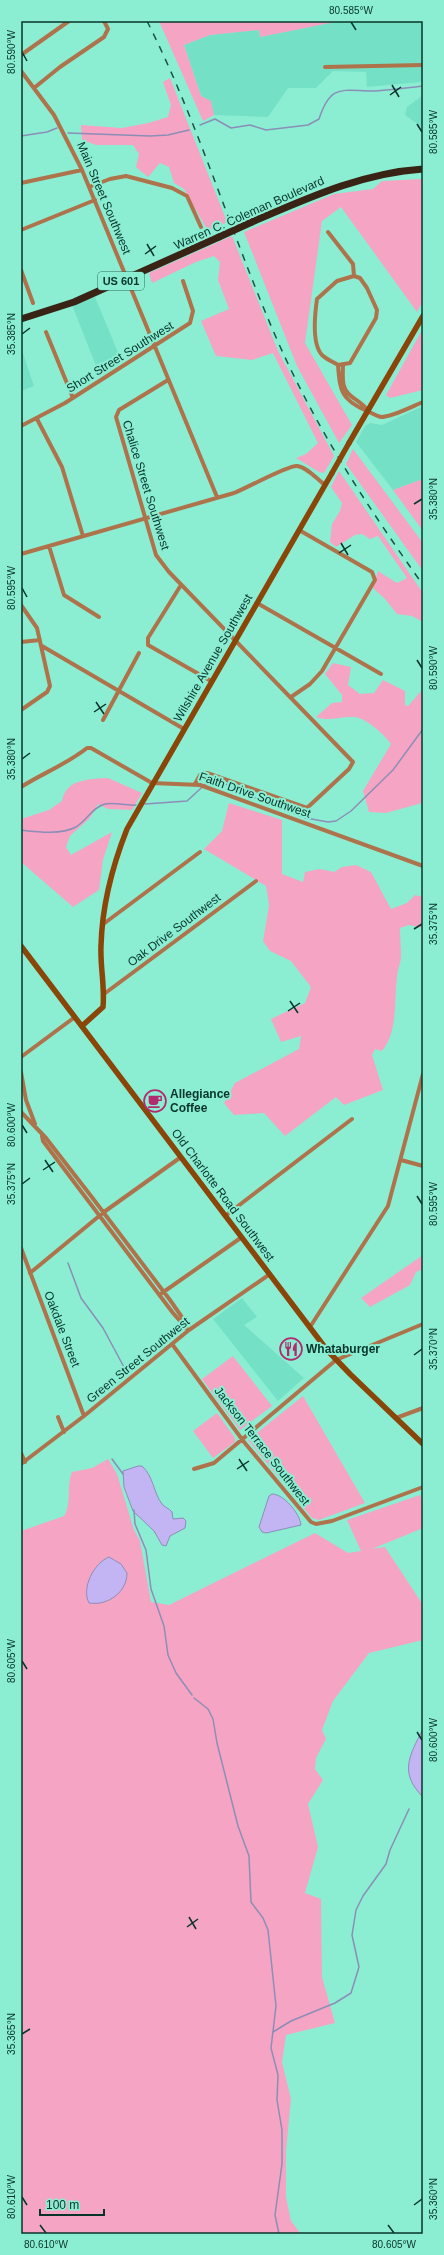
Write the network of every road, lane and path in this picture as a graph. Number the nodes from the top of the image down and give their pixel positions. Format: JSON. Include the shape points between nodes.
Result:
{"nodes":[{"id":1,"x":69,"y":21,"type":"edge"},
{"id":2,"x":104,"y":21,"type":"edge"},
{"id":3,"x":21,"y":55,"type":"edge"},
{"id":4,"x":423,"y":65,"type":"edge"},
{"id":5,"x":325,"y":67,"type":"dead end"},
{"id":6,"x":21,"y":71,"type":"edge"},
{"id":7,"x":34,"y":88,"type":"junction"},
{"id":8,"x":82,"y":170,"type":"junction"},
{"id":9,"x":423,"y":170,"type":"edge"},
{"id":10,"x":21,"y":183,"type":"edge"},
{"id":11,"x":89,"y":187,"type":"junction"},
{"id":12,"x":95,"y":200,"type":"junction"},
{"id":13,"x":201,"y":227,"type":"dead end"},
{"id":14,"x":21,"y":230,"type":"edge"},
{"id":15,"x":328,"y":232,"type":"dead end"},
{"id":16,"x":21,"y":270,"type":"edge"},
{"id":17,"x":354,"y":276,"type":"junction"},
{"id":18,"x":127,"y":279,"type":"junction"},
{"id":19,"x":183,"y":281,"type":"dead end"},
{"id":20,"x":33,"y":303,"type":"dead end"},
{"id":21,"x":423,"y":316,"type":"edge"},
{"id":22,"x":21,"y":319,"type":"edge"},
{"id":23,"x":46,"y":332,"type":"dead end"},
{"id":24,"x":154,"y":347,"type":"junction"},
{"id":25,"x":341,"y":364,"type":"junction"},
{"id":26,"x":168,"y":380,"type":"junction"},
{"id":27,"x":73,"y":398,"type":"junction"},
{"id":28,"x":423,"y":402,"type":"edge"},
{"id":29,"x":368,"y":411,"type":"junction"},
{"id":30,"x":37,"y":418,"type":"junction"},
{"id":31,"x":21,"y":426,"type":"edge"},
{"id":32,"x":325,"y":485,"type":"junction"},
{"id":33,"x":217,"y":497,"type":"junction"},
{"id":34,"x":145,"y":518,"type":"junction"},
{"id":35,"x":299,"y":530,"type":"junction"},
{"id":36,"x":83,"y":536,"type":"junction"},
{"id":37,"x":49,"y":546,"type":"junction"},
{"id":38,"x":21,"y":554,"type":"edge"},
{"id":39,"x":181,"y":585,"type":"junction"},
{"id":40,"x":257,"y":603,"type":"junction"},
{"id":41,"x":21,"y":605,"type":"edge"},
{"id":42,"x":99,"y":617,"type":"dead end"},
{"id":43,"x":40,"y":640,"type":"junction"},
{"id":44,"x":236,"y":640,"type":"junction"},
{"id":45,"x":21,"y":642,"type":"edge"},
{"id":46,"x":42,"y":646,"type":"junction"},
{"id":47,"x":335,"y":648,"type":"junction"},
{"id":48,"x":139,"y":653,"type":"dead end"},
{"id":49,"x":381,"y":674,"type":"dead end"},
{"id":50,"x":211,"y":682,"type":"junction"},
{"id":51,"x":118,"y":691,"type":"junction"},
{"id":52,"x":291,"y":697,"type":"junction"},
{"id":53,"x":21,"y":710,"type":"edge"},
{"id":54,"x":103,"y":720,"type":"dead end"},
{"id":55,"x":184,"y":729,"type":"junction"},
{"id":56,"x":152,"y":783,"type":"junction"},
{"id":57,"x":195,"y":784,"type":"junction"},
{"id":58,"x":21,"y":787,"type":"edge"},
{"id":59,"x":200,"y":852,"type":"dead end"},
{"id":60,"x":423,"y":866,"type":"edge"},
{"id":61,"x":256,"y":881,"type":"dead end"},
{"id":62,"x":102,"y":925,"type":"junction"},
{"id":63,"x":21,"y":946,"type":"edge"},
{"id":64,"x":104,"y":994,"type":"junction"},
{"id":65,"x":75,"y":1017,"type":"junction"},
{"id":66,"x":82,"y":1026,"type":"junction"},
{"id":67,"x":21,"y":1056,"type":"edge"},
{"id":68,"x":21,"y":1072,"type":"edge"},
{"id":69,"x":423,"y":1074,"type":"edge"},
{"id":70,"x":21,"y":1112,"type":"edge"},
{"id":71,"x":352,"y":1119,"type":"dead end"},
{"id":72,"x":36,"y":1128,"type":"junction"},
{"id":73,"x":42,"y":1136,"type":"junction"},
{"id":74,"x":181,"y":1157,"type":"junction"},
{"id":75,"x":401,"y":1160,"type":"junction"},
{"id":76,"x":423,"y":1166,"type":"edge"},
{"id":77,"x":104,"y":1212,"type":"junction"},
{"id":78,"x":99,"y":1216,"type":"junction"},
{"id":79,"x":225,"y":1216,"type":"junction"},
{"id":80,"x":242,"y":1237,"type":"junction"},
{"id":81,"x":21,"y":1248,"type":"edge"},
{"id":82,"x":30,"y":1273,"type":"junction"},
{"id":83,"x":270,"y":1274,"type":"junction"},
{"id":84,"x":164,"y":1292,"type":"junction"},
{"id":85,"x":159,"y":1295,"type":"junction"},
{"id":86,"x":423,"y":1324,"type":"edge"},
{"id":87,"x":310,"y":1327,"type":"junction"},
{"id":88,"x":187,"y":1329,"type":"junction"},
{"id":89,"x":172,"y":1344,"type":"junction"},
{"id":90,"x":336,"y":1360,"type":"junction"},
{"id":91,"x":423,"y":1408,"type":"edge"},
{"id":92,"x":84,"y":1416,"type":"junction"},
{"id":93,"x":58,"y":1417,"type":"dead end"},
{"id":94,"x":396,"y":1418,"type":"junction"},
{"id":95,"x":64,"y":1432,"type":"junction"},
{"id":96,"x":242,"y":1440,"type":"junction"},
{"id":97,"x":423,"y":1444,"type":"edge"},
{"id":98,"x":21,"y":1453,"type":"edge"},
{"id":99,"x":23,"y":1463,"type":"edge"},
{"id":100,"x":194,"y":1469,"type":"dead end"},
{"id":101,"x":423,"y":1487,"type":"edge"}],
"edges":[{"from":1,"to":3,"type":"street"},
{"from":2,"to":7,"type":"street","via":[[108,29],[104,37]]},
{"from":4,"to":5,"type":"street"},
{"from":6,"to":7,"type":"street","name":"Main Street Southwest"},
{"from":7,"to":8,"type":"street","name":"Main Street Southwest","via":[[60,125]]},
{"from":8,"to":10,"type":"street"},
{"from":8,"to":11,"type":"street","name":"Main Street Southwest"},
{"from":9,"to":18,"type":"highway","name":"Warren C. Coleman Boulevard","number":"US 601","bridge":true,"via":[[390,173],[342,184]]},
{"from":11,"to":12,"type":"street","name":"Main Street Southwest"},
{"from":11,"to":13,"type":"street","via":[[126,176],[172,188],[187,196]]},
{"from":12,"to":14,"type":"street"},
{"from":12,"to":18,"type":"street","name":"Main Street Southwest"},
{"from":15,"to":17,"type":"street","via":[[353,264]]},
{"from":16,"to":20,"type":"street"},
{"from":17,"to":25,"type":"street","via":[[360,278],[367,288],[377,310],[376,318],[350,363]]},
{"from":17,"to":25,"type":"street","via":[[337,281],[317,299],[314,336],[318,347],[322,355]]},
{"from":18,"to":22,"type":"highway","name":"Warren C. Coleman Boulevard","number":"US 601","via":[[74,302]]},
{"from":18,"to":24,"type":"street","name":"Main Street Southwest"},
{"from":19,"to":24,"type":"street","name":"Short Street Southwest","via":[[193,311],[192,319],[184,328]]},
{"from":21,"to":29,"type":"street","name":"Wilshire Avenue Southwest"},
{"from":23,"to":27,"type":"street"},
{"from":24,"to":26,"type":"street","name":"Main Street Southwest"},
{"from":24,"to":27,"type":"street","name":"Short Street Southwest"},
{"from":25,"to":29,"type":"street","via":[[342,394]]},
{"from":26,"to":33,"type":"street","name":"Main Street Southwest"},
{"from":26,"to":34,"type":"street","name":"Chalice Street Southwest","via":[[119,410],[116,417]]},
{"from":27,"to":30,"type":"street","name":"Short Street Southwest"},
{"from":28,"to":29,"type":"street","via":[[386,416],[377,416]]},
{"from":29,"to":32,"type":"street","name":"Wilshire Avenue Southwest","bridge":true},
{"from":30,"to":31,"type":"street","name":"Short Street Southwest"},
{"from":30,"to":36,"type":"street","via":[[62,468]]},
{"from":32,"to":33,"type":"street","via":[[303,468],[290,466],[255,485]]},
{"from":32,"to":35,"type":"street","name":"Wilshire Avenue Southwest"},
{"from":33,"to":34,"type":"street"},
{"from":34,"to":36,"type":"street"},
{"from":34,"to":39,"type":"street","name":"Chalice Street Southwest","via":[[159,561]]},
{"from":35,"to":40,"type":"street","name":"Wilshire Avenue Southwest"},
{"from":35,"to":47,"type":"street","via":[[374,574],[373,585]]},
{"from":36,"to":37,"type":"street"},
{"from":37,"to":38,"type":"street"},
{"from":37,"to":42,"type":"street","via":[[64,596]]},
{"from":39,"to":44,"type":"street","name":"Chalice Street Southwest"},
{"from":39,"to":50,"type":"street","via":[[148,638],[148,645]]},
{"from":40,"to":44,"type":"street","name":"Wilshire Avenue Southwest"},
{"from":40,"to":47,"type":"street"},
{"from":41,"to":43,"type":"street","via":[[37,628]]},
{"from":43,"to":45,"type":"street"},
{"from":43,"to":46,"type":"street"},
{"from":44,"to":50,"type":"street","name":"Wilshire Avenue Southwest"},
{"from":44,"to":52,"type":"street","name":"Chalice Street Southwest"},
{"from":46,"to":51,"type":"street"},
{"from":46,"to":53,"type":"street","via":[[50,686],[47,692]]},
{"from":47,"to":49,"type":"street"},
{"from":47,"to":52,"type":"street","via":[[318,677]]},
{"from":48,"to":51,"type":"street"},
{"from":50,"to":55,"type":"street","name":"Wilshire Avenue Southwest"},
{"from":51,"to":54,"type":"street"},
{"from":51,"to":55,"type":"street"},
{"from":52,"to":57,"type":"street","name":"Chalice Street Southwest","via":[[353,762],[349,769],[307,808],[207,773],[200,775]]},
{"from":55,"to":56,"type":"street","name":"Wilshire Avenue Southwest"},
{"from":56,"to":57,"type":"street","name":"Faith Drive Southwest"},
{"from":56,"to":58,"type":"street","name":"Faith Drive Southwest","via":[[87,748],[77,757],[48,770]]},
{"from":56,"to":62,"type":"street","name":"Wilshire Avenue Southwest","via":[[127,829],[117,854]]},
{"from":57,"to":60,"type":"street","name":"Faith Drive Southwest"},
{"from":59,"to":62,"type":"street"},
{"from":61,"to":64,"type":"street","name":"Oak Drive Southwest"},
{"from":62,"to":64,"type":"street","name":"Wilshire Avenue Southwest","via":[[101,968]]},
{"from":63,"to":65,"type":"street","name":"Old Charlotte Road Southwest"},
{"from":64,"to":66,"type":"street","name":"Wilshire Avenue Southwest","via":[[103,1007]]},
{"from":65,"to":66,"type":"street","name":"Old Charlotte Road Southwest"},
{"from":65,"to":67,"type":"street"},
{"from":66,"to":74,"type":"street","name":"Old Charlotte Road Southwest"},
{"from":68,"to":72,"type":"street","via":[[26,1100]]},
{"from":69,"to":75,"type":"street"},
{"from":70,"to":72,"type":"street"},
{"from":71,"to":79,"type":"street"},
{"from":72,"to":73,"type":"street"},
{"from":73,"to":77,"type":"street"},
{"from":73,"to":78,"type":"street","via":[[43,1141]]},
{"from":74,"to":77,"type":"street"},
{"from":74,"to":79,"type":"street","name":"Old Charlotte Road Southwest"},
{"from":75,"to":76,"type":"street"},
{"from":75,"to":87,"type":"street","via":[[384,1214]]},
{"from":77,"to":78,"type":"street"},
{"from":77,"to":84,"type":"street"},
{"from":78,"to":82,"type":"street"},
{"from":78,"to":85,"type":"street"},
{"from":79,"to":80,"type":"street","name":"Old Charlotte Road Southwest"},
{"from":80,"to":83,"type":"street","name":"Old Charlotte Road Southwest"},
{"from":80,"to":84,"type":"street"},
{"from":81,"to":82,"type":"street","name":"Oakdale Street"},
{"from":82,"to":92,"type":"street","name":"Oakdale Street"},
{"from":83,"to":87,"type":"street","name":"Old Charlotte Road Southwest"},
{"from":83,"to":88,"type":"street","name":"Green Street Southwest"},
{"from":84,"to":85,"type":"street"},
{"from":84,"to":88,"type":"street","via":[[186,1323]]},
{"from":85,"to":88,"type":"street"},
{"from":86,"to":90,"type":"street"},
{"from":87,"to":90,"type":"street","name":"Old Charlotte Road Southwest"},
{"from":88,"to":89,"type":"street","name":"Green Street Southwest"},
{"from":89,"to":92,"type":"street","name":"Green Street Southwest"},
{"from":89,"to":96,"type":"street","name":"Jackson Terrace Southwest"},
{"from":90,"to":94,"type":"street","name":"Old Charlotte Road Southwest"},
{"from":90,"to":96,"type":"street"},
{"from":91,"to":94,"type":"street"},
{"from":92,"to":95,"type":"street","name":"Green Street Southwest"},
{"from":93,"to":95,"type":"street"},
{"from":94,"to":97,"type":"street","name":"Old Charlotte Road Southwest"},
{"from":95,"to":99,"type":"street","name":"Green Street Southwest"},
{"from":96,"to":100,"type":"street","via":[[214,1463]]},
{"from":96,"to":101,"type":"street","name":"Jackson Terrace Southwest","via":[[304,1516],[316,1524],[332,1521]]},
{"from":98,"to":99,"type":"street"}]}
